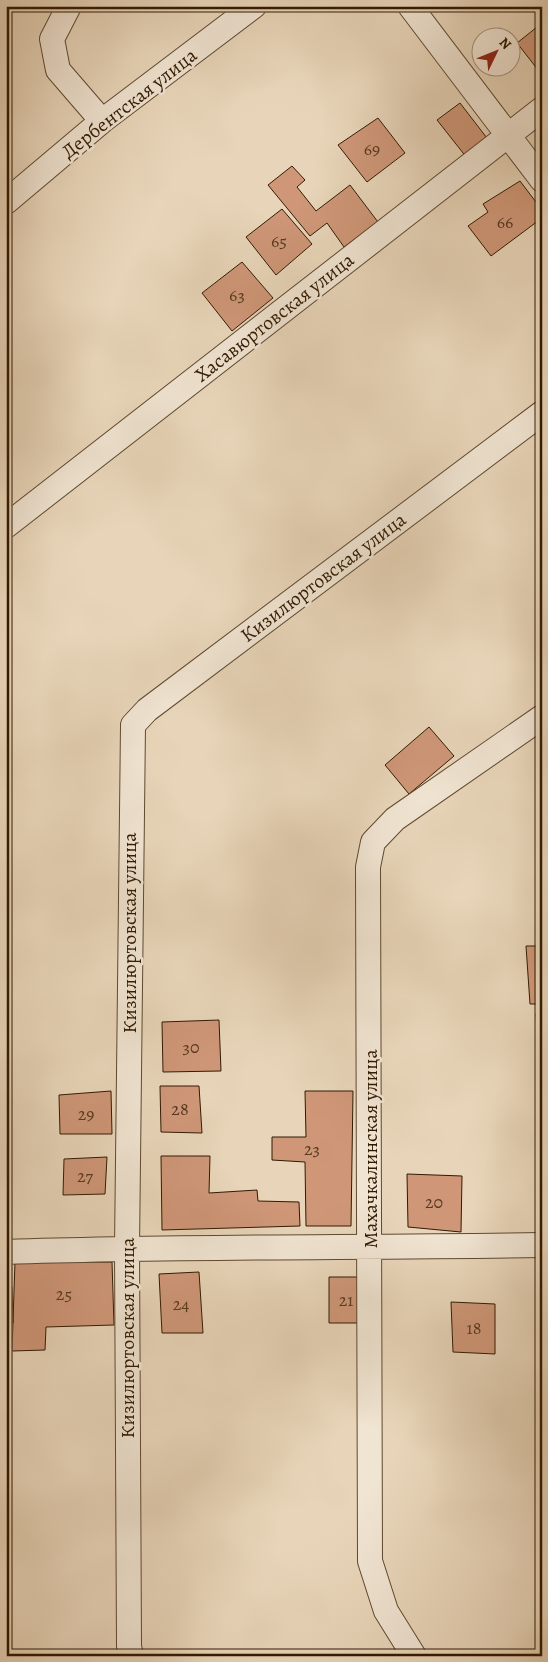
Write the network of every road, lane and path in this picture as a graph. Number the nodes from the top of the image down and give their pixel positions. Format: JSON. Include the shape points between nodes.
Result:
{"nodes":[{"id":1,"x":69,"y":6,"type":"edge"},
{"id":2,"x":254,"y":6,"type":"edge"},
{"id":3,"x":410,"y":6,"type":"edge"},
{"id":4,"x":542,"y":109,"type":"edge"},
{"id":5,"x":102,"y":121,"type":"junction"},
{"id":6,"x":508,"y":135,"type":"junction"},
{"id":7,"x":542,"y":180,"type":"edge"},
{"id":8,"x":6,"y":202,"type":"edge"},
{"id":9,"x":542,"y":413,"type":"edge"},
{"id":10,"x":6,"y":526,"type":"edge"},
{"id":11,"x":542,"y":717,"type":"edge"},
{"id":12,"x":542,"y":1245,"type":"edge"},
{"id":13,"x":127,"y":1248,"type":"junction"},
{"id":14,"x":371,"y":1248,"type":"junction"},
{"id":15,"x":6,"y":1252,"type":"edge"},
{"id":16,"x":131,"y":1656,"type":"edge"},
{"id":17,"x":414,"y":1656,"type":"edge"}],
"edges":[{"from":1,"to":5,"type":"street","via":[[52,39],[58,70]]},
{"from":2,"to":5,"type":"street","name":"Дербентская улица"},
{"from":3,"to":6,"type":"street"},
{"from":4,"to":6,"type":"street","name":"Хасавюртовская улица"},
{"from":5,"to":8,"type":"street","name":"Дербентская улица"},
{"from":6,"to":7,"type":"street"},
{"from":6,"to":10,"type":"street","name":"Хасавюртовская улица"},
{"from":9,"to":13,"type":"street","name":"Кизилюртовская улица","via":[[147,710],[133,725]]},
{"from":11,"to":14,"type":"street","name":"Махачкалинская улица","via":[[395,819],[373,842],[368,867]]},
{"from":12,"to":14,"type":"street"},
{"from":13,"to":14,"type":"street"},
{"from":13,"to":15,"type":"street"},
{"from":13,"to":16,"type":"street","name":"Кизилюртовская улица"},
{"from":14,"to":17,"type":"street","name":"Махачкалинская улица","via":[[370,1561],[386,1611]]}]}
